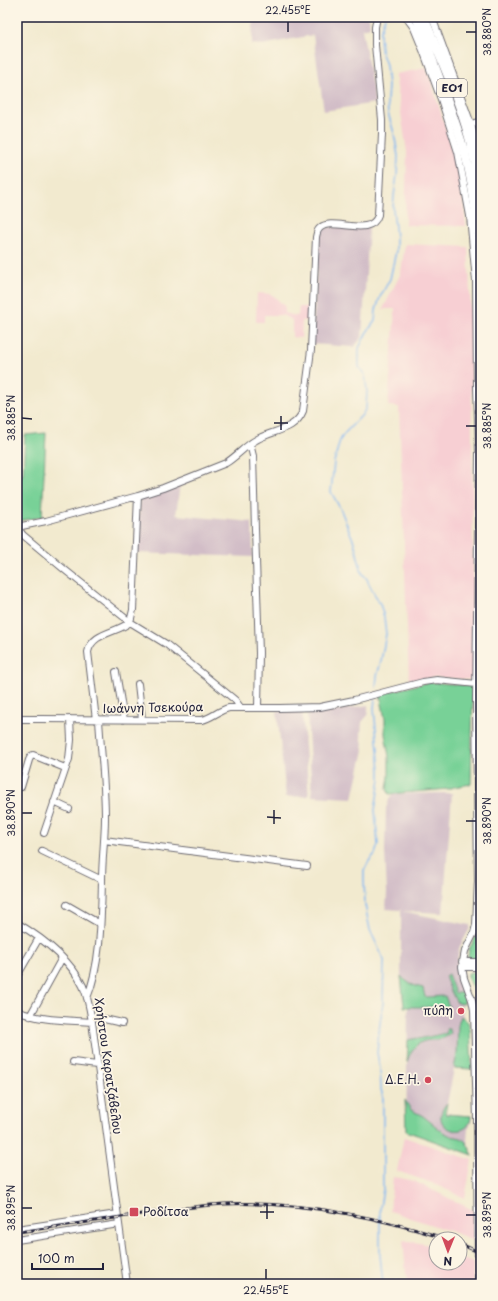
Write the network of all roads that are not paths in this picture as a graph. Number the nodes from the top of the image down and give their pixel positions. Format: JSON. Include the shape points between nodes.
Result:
{"nodes":[{"id":1,"x":377,"y":17,"type":"edge"},
{"id":2,"x":406,"y":17,"type":"edge"},
{"id":3,"x":416,"y":17,"type":"edge"},
{"id":4,"x":424,"y":17,"type":"edge"},
{"id":5,"x":432,"y":17,"type":"edge"},
{"id":6,"x":481,"y":121,"type":"edge"},
{"id":7,"x":471,"y":124,"type":"junction"},
{"id":8,"x":481,"y":162,"type":"edge"},
{"id":9,"x":481,"y":196,"type":"edge"},
{"id":10,"x":481,"y":265,"type":"edge"},
{"id":11,"x":250,"y":444,"type":"junction"},
{"id":12,"x":138,"y":496,"type":"junction"},
{"id":13,"x":18,"y":527,"type":"edge"},
{"id":14,"x":130,"y":622,"type":"junction"},
{"id":15,"x":116,"y":672,"type":"dead end"},
{"id":16,"x":138,"y":684,"type":"dead end"},
{"id":17,"x":476,"y":684,"type":"junction"},
{"id":18,"x":240,"y":707,"type":"junction"},
{"id":19,"x":258,"y":708,"type":"junction"},
{"id":20,"x":70,"y":719,"type":"junction"},
{"id":21,"x":142,"y":719,"type":"junction"},
{"id":22,"x":17,"y":720,"type":"edge"},
{"id":23,"x":98,"y":720,"type":"junction"},
{"id":24,"x":124,"y":720,"type":"junction"},
{"id":25,"x":65,"y":768,"type":"junction"},
{"id":26,"x":21,"y":788,"type":"dead end"},
{"id":27,"x":54,"y":802,"type":"junction"},
{"id":28,"x":69,"y":809,"type":"dead end"},
{"id":29,"x":44,"y":833,"type":"dead end"},
{"id":30,"x":104,"y":840,"type":"junction"},
{"id":31,"x":42,"y":851,"type":"dead end"},
{"id":32,"x":307,"y":866,"type":"dead end"},
{"id":33,"x":102,"y":880,"type":"junction"},
{"id":34,"x":66,"y":905,"type":"dead end"},
{"id":35,"x":17,"y":923,"type":"edge"},
{"id":36,"x":100,"y":924,"type":"junction"},
{"id":37,"x":39,"y":938,"type":"junction"},
{"id":38,"x":62,"y":958,"type":"junction"},
{"id":39,"x":481,"y":962,"type":"edge"},
{"id":40,"x":462,"y":965,"type":"junction"},
{"id":41,"x":481,"y":967,"type":"edge"},
{"id":42,"x":17,"y":976,"type":"edge"},
{"id":43,"x":87,"y":998,"type":"junction"},
{"id":44,"x":17,"y":1011,"type":"edge"},
{"id":45,"x":30,"y":1016,"type":"junction"},
{"id":46,"x":91,"y":1019,"type":"junction"},
{"id":47,"x":122,"y":1023,"type":"dead end"},
{"id":48,"x":73,"y":1062,"type":"dead end"},
{"id":49,"x":97,"y":1065,"type":"junction"},
{"id":50,"x":118,"y":1219,"type":"junction"},
{"id":51,"x":17,"y":1228,"type":"edge"},
{"id":52,"x":17,"y":1240,"type":"edge"},
{"id":53,"x":127,"y":1284,"type":"edge"},
{"id":54,"x":478,"y":1284,"type":"edge"}],
"edges":[{"from":1,"to":11,"type":"street","via":[[375,45],[382,134],[377,218],[370,225],[320,227],[316,237],[310,363],[303,411],[296,423],[262,436]]},
{"from":2,"to":17,"type":"street","via":[[414,28],[423,50],[456,146],[468,201],[474,254],[479,452]]},
{"from":3,"to":10,"type":"main road","number":"ΕΟ1","via":[[464,150]]},
{"from":4,"to":9,"type":"main road","number":"ΕΟ1","via":[[466,127]]},
{"from":5,"to":7,"type":"street"},
{"from":6,"to":7,"type":"street"},
{"from":7,"to":8,"type":"street"},
{"from":11,"to":12,"type":"street","via":[[226,463]]},
{"from":11,"to":19,"type":"street","via":[[253,456],[255,521]]},
{"from":12,"to":13,"type":"street"},
{"from":12,"to":14,"type":"street","via":[[133,610]]},
{"from":13,"to":14,"type":"street","via":[[23,535],[70,575]]},
{"from":14,"to":18,"type":"street","via":[[177,652]]},
{"from":14,"to":23,"type":"street","via":[[98,638],[89,647]]},
{"from":15,"to":24,"type":"street"},
{"from":16,"to":21,"type":"street"},
{"from":17,"to":19,"type":"street","name":"Ιωάννη Τσεκούρα","via":[[437,680],[320,707]]},
{"from":17,"to":40,"type":"street","via":[[477,908],[475,928]]},
{"from":18,"to":19,"type":"street","name":"Ιωάννη Τσεκούρα"},
{"from":18,"to":21,"type":"street","name":"Ιωάννη Τσεκούρα","via":[[223,709],[202,720]]},
{"from":20,"to":22,"type":"street","name":"Ιωάννη Τσεκούρα"},
{"from":20,"to":23,"type":"street","name":"Ιωάννη Τσεκούρα"},
{"from":20,"to":25,"type":"street","via":[[70,754]]},
{"from":21,"to":24,"type":"street","name":"Ιωάννη Τσεκούρα"},
{"from":23,"to":24,"type":"street","name":"Ιωάννη Τσεκούρα"},
{"from":23,"to":30,"type":"street"},
{"from":25,"to":26,"type":"street","via":[[33,755],[29,760]]},
{"from":25,"to":27,"type":"street"},
{"from":27,"to":28,"type":"street"},
{"from":27,"to":29,"type":"street"},
{"from":30,"to":32,"type":"street"},
{"from":30,"to":33,"type":"street"},
{"from":31,"to":33,"type":"street"},
{"from":33,"to":36,"type":"street"},
{"from":34,"to":36,"type":"street"},
{"from":35,"to":37,"type":"street","name":"Χρήστου Καρατζάβελου"},
{"from":36,"to":43,"type":"street","via":[[95,970]]},
{"from":37,"to":38,"type":"street","name":"Χρήστου Καρατζάβελου"},
{"from":37,"to":42,"type":"street"},
{"from":38,"to":43,"type":"street","name":"Χρήστου Καρατζάβελου","via":[[77,976]]},
{"from":38,"to":45,"type":"street"},
{"from":39,"to":40,"type":"street"},
{"from":40,"to":41,"type":"street"},
{"from":40,"to":54,"type":"street","via":[[474,1007]]},
{"from":43,"to":46,"type":"street","name":"Χρήστου Καρατζάβελου"},
{"from":44,"to":45,"type":"street"},
{"from":45,"to":46,"type":"street","via":[[51,1020]]},
{"from":46,"to":47,"type":"street"},
{"from":46,"to":49,"type":"street","name":"Χρήστου Καρατζάβελου"},
{"from":48,"to":49,"type":"street"},
{"from":49,"to":50,"type":"street","name":"Χρήστου Καρατζάβελου"},
{"from":50,"to":51,"type":"street"},
{"from":50,"to":52,"type":"street"},
{"from":50,"to":53,"type":"street","name":"Χρήστου Καρατζάβελου"}]}
